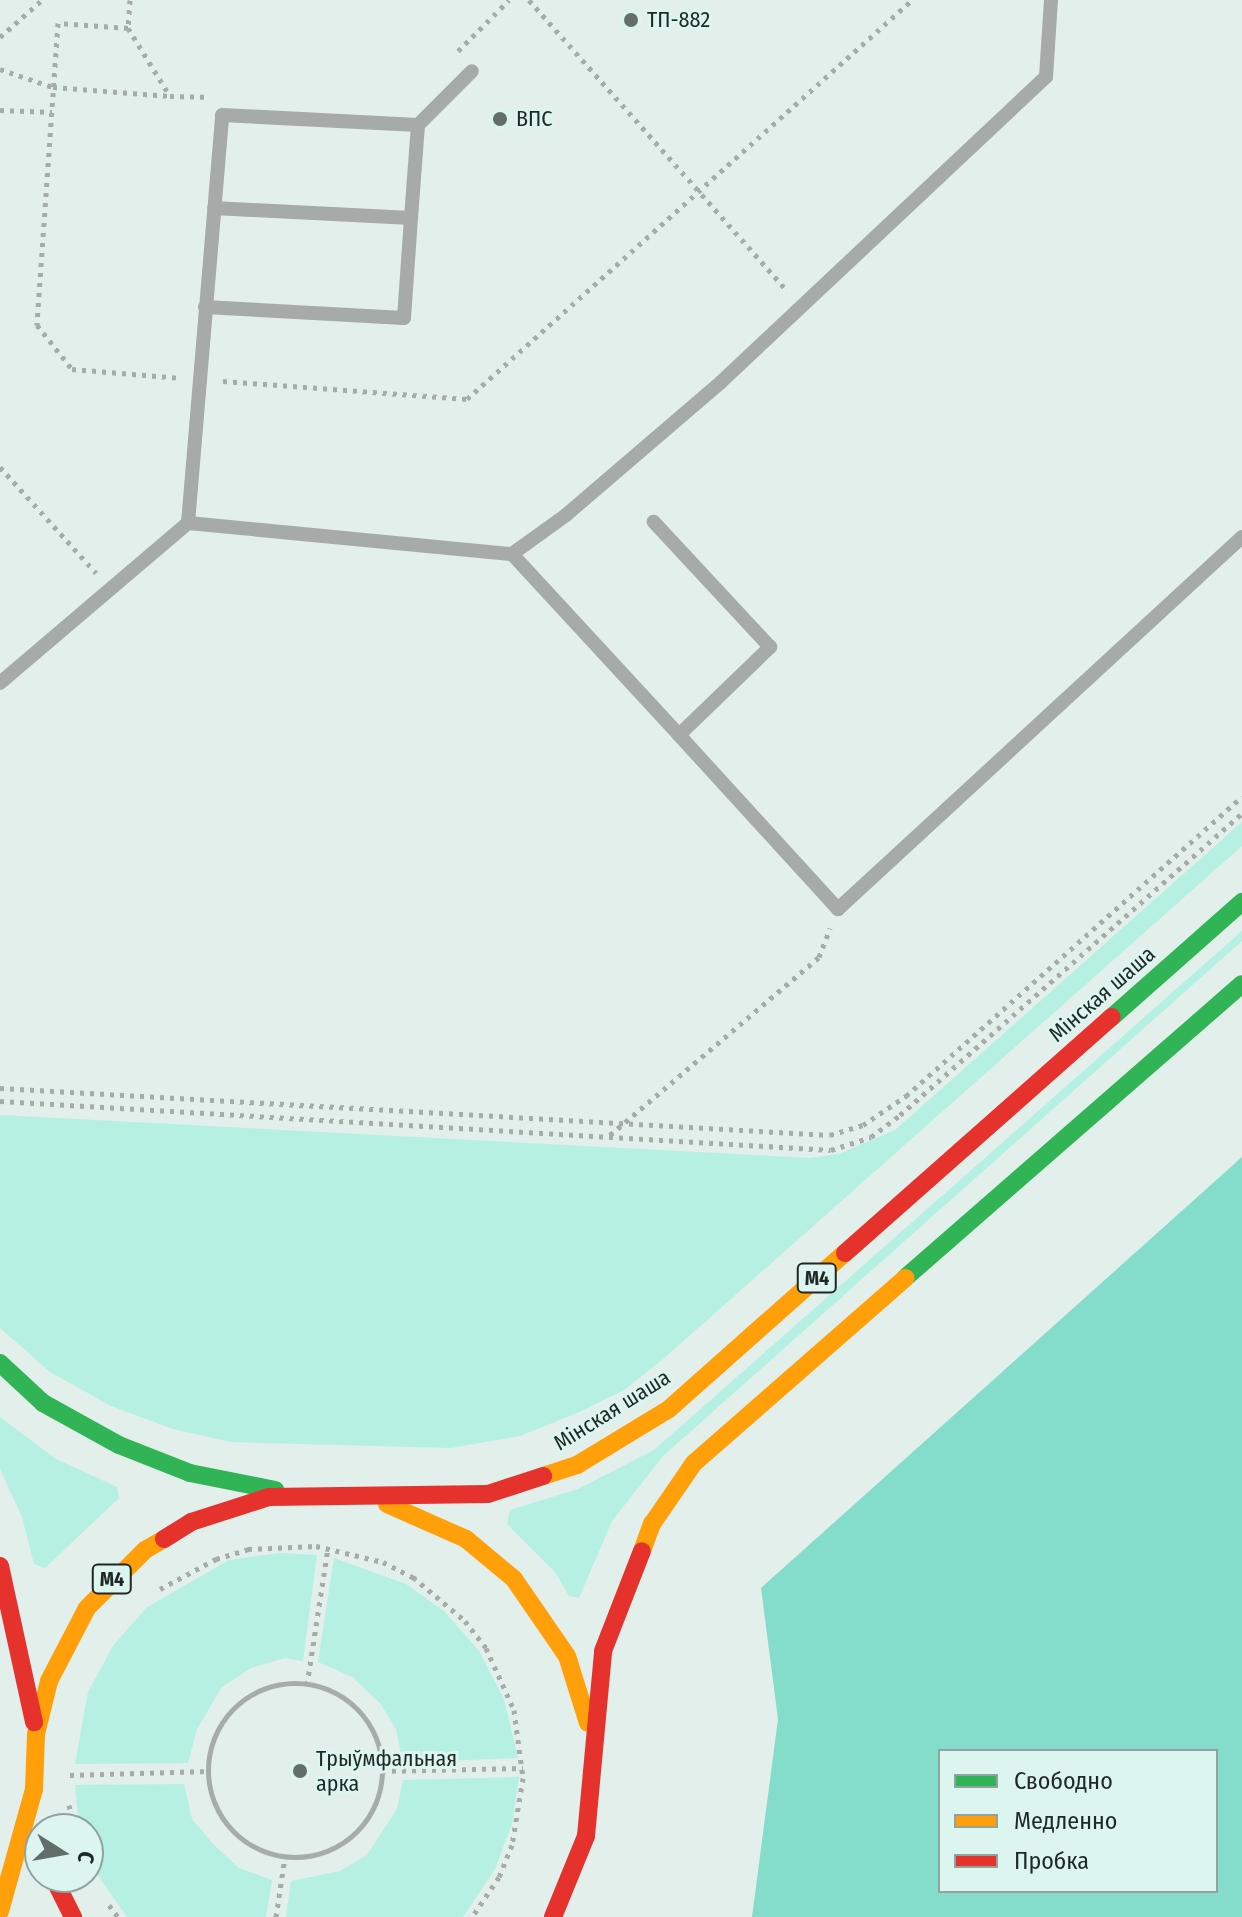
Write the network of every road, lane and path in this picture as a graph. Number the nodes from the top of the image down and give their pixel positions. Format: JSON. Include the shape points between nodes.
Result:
{"nodes":[{"id":1,"x":42,"y":0,"type":"edge"},
{"id":2,"x":509,"y":0,"type":"edge"},
{"id":3,"x":529,"y":0,"type":"edge"},
{"id":4,"x":1051,"y":0,"type":"edge"},
{"id":5,"x":128,"y":28,"type":"dead end"},
{"id":6,"x":0,"y":37,"type":"edge"},
{"id":7,"x":448,"y":61,"type":"dead end"},
{"id":8,"x":0,"y":69,"type":"edge"},
{"id":9,"x":472,"y":71,"type":"dead end"},
{"id":10,"x":170,"y":96,"type":"junction"},
{"id":11,"x":218,"y":97,"type":"dead end"},
{"id":12,"x":0,"y":110,"type":"edge"},
{"id":13,"x":52,"y":112,"type":"dead end"},
{"id":14,"x":418,"y":125,"type":"junction"},
{"id":15,"x":214,"y":208,"type":"junction"},
{"id":16,"x":411,"y":218,"type":"junction"},
{"id":17,"x":794,"y":298,"type":"dead end"},
{"id":18,"x":205,"y":307,"type":"junction"},
{"id":19,"x":0,"y":467,"type":"edge"},
{"id":20,"x":654,"y":522,"type":"dead end"},
{"id":21,"x":188,"y":523,"type":"junction"},
{"id":22,"x":1242,"y":537,"type":"edge"},
{"id":23,"x":512,"y":554,"type":"junction"},
{"id":24,"x":110,"y":589,"type":"junction"},
{"id":25,"x":0,"y":683,"type":"edge"},
{"id":26,"x":679,"y":735,"type":"junction"},
{"id":27,"x":1242,"y":797,"type":"edge"},
{"id":28,"x":1242,"y":814,"type":"edge"},
{"id":29,"x":1242,"y":902,"type":"edge"},
{"id":30,"x":838,"y":909,"type":"junction"},
{"id":31,"x":1242,"y":984,"type":"edge"},
{"id":32,"x":0,"y":1088,"type":"edge"},
{"id":33,"x":0,"y":1101,"type":"edge"},
{"id":34,"x":626,"y":1123,"type":"junction"},
{"id":35,"x":608,"y":1137,"type":"junction"},
{"id":36,"x":0,"y":1363,"type":"edge"},
{"id":37,"x":319,"y":1493,"type":"junction"},
{"id":38,"x":296,"y":1494,"type":"junction"},
{"id":39,"x":328,"y":1548,"type":"junction"},
{"id":40,"x":0,"y":1566,"type":"edge"},
{"id":41,"x":156,"y":1592,"type":"dead end"},
{"id":42,"x":307,"y":1685,"type":"junction"},
{"id":43,"x":36,"y":1734,"type":"junction"},
{"id":44,"x":523,"y":1768,"type":"junction"},
{"id":45,"x":209,"y":1771,"type":"junction"},
{"id":46,"x":382,"y":1771,"type":"junction"},
{"id":47,"x":34,"y":1789,"type":"junction"},
{"id":48,"x":590,"y":1808,"type":"junction"},
{"id":49,"x":37,"y":1813,"type":"edge"},
{"id":50,"x":72,"y":1813,"type":"edge"},
{"id":51,"x":285,"y":1857,"type":"junction"},
{"id":52,"x":61,"y":1893,"type":"edge"},
{"id":53,"x":0,"y":1911,"type":"edge"},
{"id":54,"x":73,"y":1917,"type":"edge"},
{"id":55,"x":276,"y":1917,"type":"edge"},
{"id":56,"x":472,"y":1917,"type":"edge"},
{"id":57,"x":553,"y":1917,"type":"edge"}],
"edges":[{"from":1,"to":6,"type":"path"},
{"from":2,"to":7,"type":"path"},
{"from":3,"to":17,"type":"path"},
{"from":4,"to":23,"type":"lane","via":[[1046,77],[767,341],[566,515]]},
{"from":5,"to":10,"type":"path"},
{"from":8,"to":10,"type":"path","via":[[53,87]]},
{"from":9,"to":14,"type":"lane"},
{"from":10,"to":11,"type":"path"},
{"from":12,"to":13,"type":"path"},
{"from":14,"to":15,"type":"lane","via":[[222,115]]},
{"from":14,"to":16,"type":"lane"},
{"from":15,"to":16,"type":"lane"},
{"from":15,"to":18,"type":"lane"},
{"from":16,"to":18,"type":"lane","via":[[404,318]]},
{"from":18,"to":21,"type":"lane"},
{"from":19,"to":24,"type":"path"},
{"from":20,"to":26,"type":"lane","via":[[770,647]]},
{"from":21,"to":23,"type":"lane"},
{"from":21,"to":24,"type":"lane"},
{"from":22,"to":30,"type":"lane"},
{"from":23,"to":26,"type":"lane"},
{"from":24,"to":25,"type":"lane"},
{"from":26,"to":30,"type":"lane"},
{"from":27,"to":34,"type":"path","via":[[906,1096],[863,1125],[830,1135]]},
{"from":28,"to":35,"type":"path","via":[[871,1137],[831,1150]]},
{"from":29,"to":37,"type":"main road","name":"Мінская шаша","number":"М4","via":[[669,1409],[577,1465],[488,1494]]},
{"from":30,"to":34,"type":"path","via":[[819,957]]},
{"from":31,"to":48,"type":"main road","number":"М4","via":[[694,1463],[652,1524],[603,1651]]},
{"from":32,"to":34,"type":"path"},
{"from":33,"to":35,"type":"path"},
{"from":34,"to":35,"type":"path"},
{"from":36,"to":38,"type":"main road","via":[[43,1403],[119,1445],[190,1473]]},
{"from":37,"to":38,"type":"main road","name":"Мінская шаша","number":"М4"},
{"from":37,"to":48,"type":"main road","number":"М4","via":[[381,1502],[439,1524],[492,1558],[535,1603],[579,1685],[591,1746]]},
{"from":38,"to":43,"type":"main road","name":"Мінская шаша","number":"М4","via":[[242,1503],[191,1522],[124,1568],[72,1631],[49,1681]]},
{"from":39,"to":41,"type":"path","via":[[248,1549],[195,1568]]},
{"from":39,"to":42,"type":"path"},
{"from":39,"to":44,"type":"path","via":[[383,1562],[413,1577],[465,1621],[502,1678],[514,1710]]},
{"from":40,"to":43,"type":"main road"},
{"from":42,"to":45,"type":"path","via":[[278,1685],[240,1703],[215,1736]]},
{"from":42,"to":46,"type":"path","via":[[356,1707],[378,1743]]},
{"from":43,"to":47,"type":"main road","name":"Мінская шаша","number":"М4"},
{"from":44,"to":46,"type":"path"},
{"from":44,"to":56,"type":"path","via":[[512,1845],[499,1877]]},
{"from":45,"to":50,"type":"path","via":[[67,1772]]},
{"from":45,"to":51,"type":"path","via":[[212,1798],[235,1834]]},
{"from":46,"to":51,"type":"path","via":[[375,1805],[350,1838],[312,1856]]},
{"from":47,"to":49,"type":"main road","number":"М4"},
{"from":47,"to":53,"type":"main road","name":"Мінская шаша","number":"М4"},
{"from":48,"to":57,"type":"main road","number":"М4","via":[[578,1863]]},
{"from":51,"to":55,"type":"path"},
{"from":52,"to":54,"type":"main road"}]}
